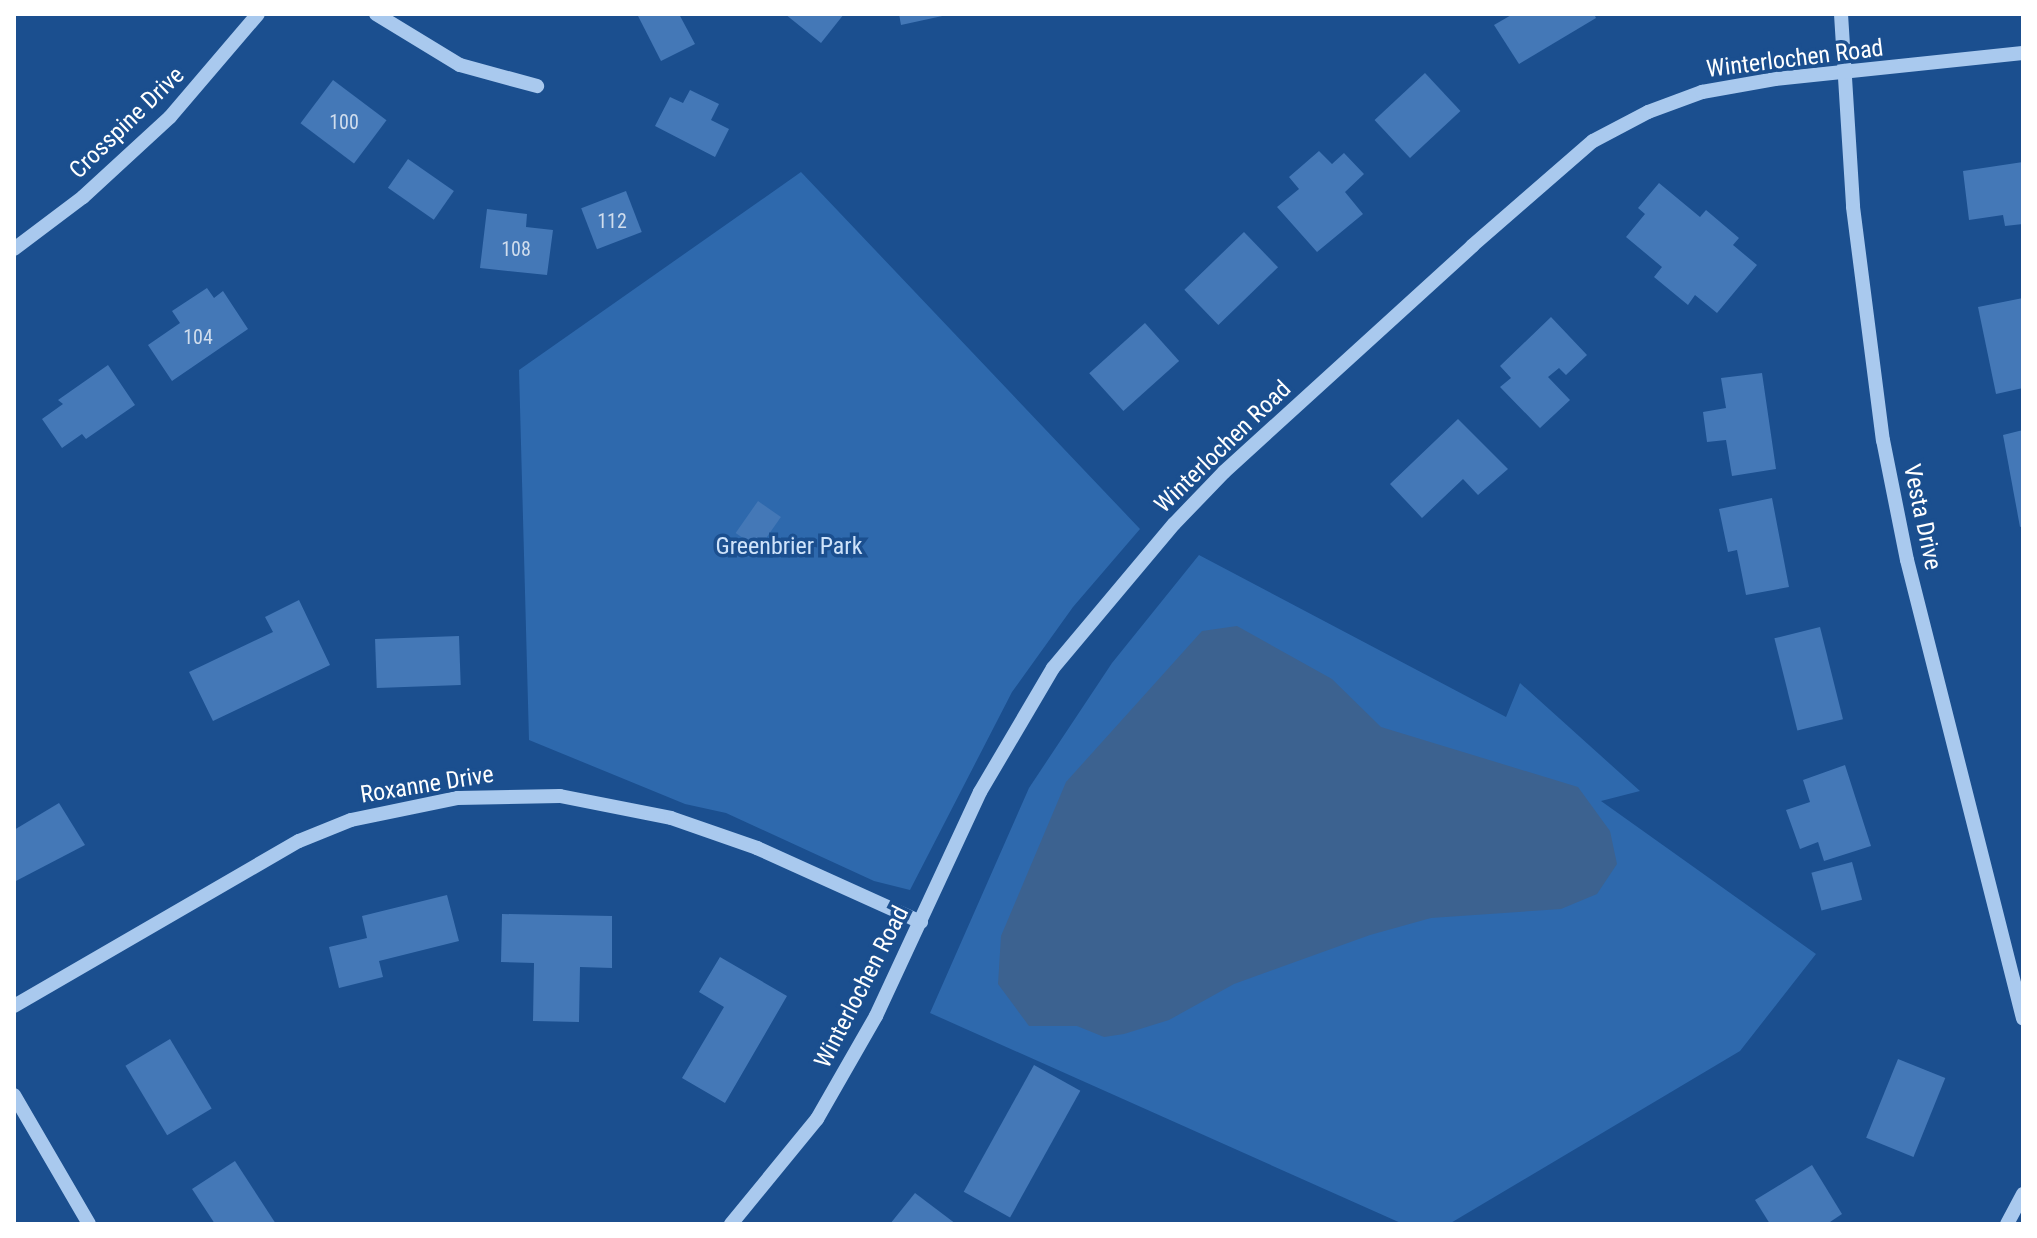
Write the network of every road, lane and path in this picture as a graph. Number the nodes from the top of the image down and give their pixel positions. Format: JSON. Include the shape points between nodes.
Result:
{"nodes":[{"id":1,"x":258,"y":14,"type":"edge"},
{"id":2,"x":376,"y":14,"type":"edge"},
{"id":3,"x":1841,"y":14,"type":"edge"},
{"id":4,"x":2023,"y":53,"type":"edge"},
{"id":5,"x":1847,"y":73,"type":"junction"},
{"id":6,"x":537,"y":86,"type":"dead end"},
{"id":7,"x":14,"y":249,"type":"edge"},
{"id":8,"x":921,"y":922,"type":"junction"},
{"id":9,"x":14,"y":1006,"type":"edge"},
{"id":10,"x":2023,"y":1019,"type":"edge"},
{"id":11,"x":14,"y":1095,"type":"edge"},
{"id":12,"x":2023,"y":1194,"type":"edge"},
{"id":13,"x":89,"y":1224,"type":"edge"},
{"id":14,"x":731,"y":1224,"type":"edge"},
{"id":15,"x":2007,"y":1224,"type":"edge"}],
"edges":[{"from":1,"to":7,"type":"street","name":"Crosspine Drive","via":[[170,117],[83,197]]},
{"from":2,"to":6,"type":"street","via":[[460,65]]},
{"from":3,"to":5,"type":"street","name":"Vesta Drive"},
{"from":4,"to":5,"type":"street","name":"Winterlochen Road"},
{"from":5,"to":8,"type":"street","name":"Winterlochen Road","via":[[1702,92],[1593,141],[1224,472],[1053,668],[980,792]]},
{"from":5,"to":10,"type":"street","name":"Vesta Drive","via":[[1853,207],[1883,440],[1907,560]]},
{"from":8,"to":9,"type":"street","name":"Roxanne Drive","via":[[757,848],[671,818],[560,796],[457,798],[351,820],[299,841]]},
{"from":8,"to":14,"type":"street","name":"Winterlochen Road","via":[[817,1119]]},
{"from":11,"to":13,"type":"street"},
{"from":12,"to":15,"type":"street"}]}
